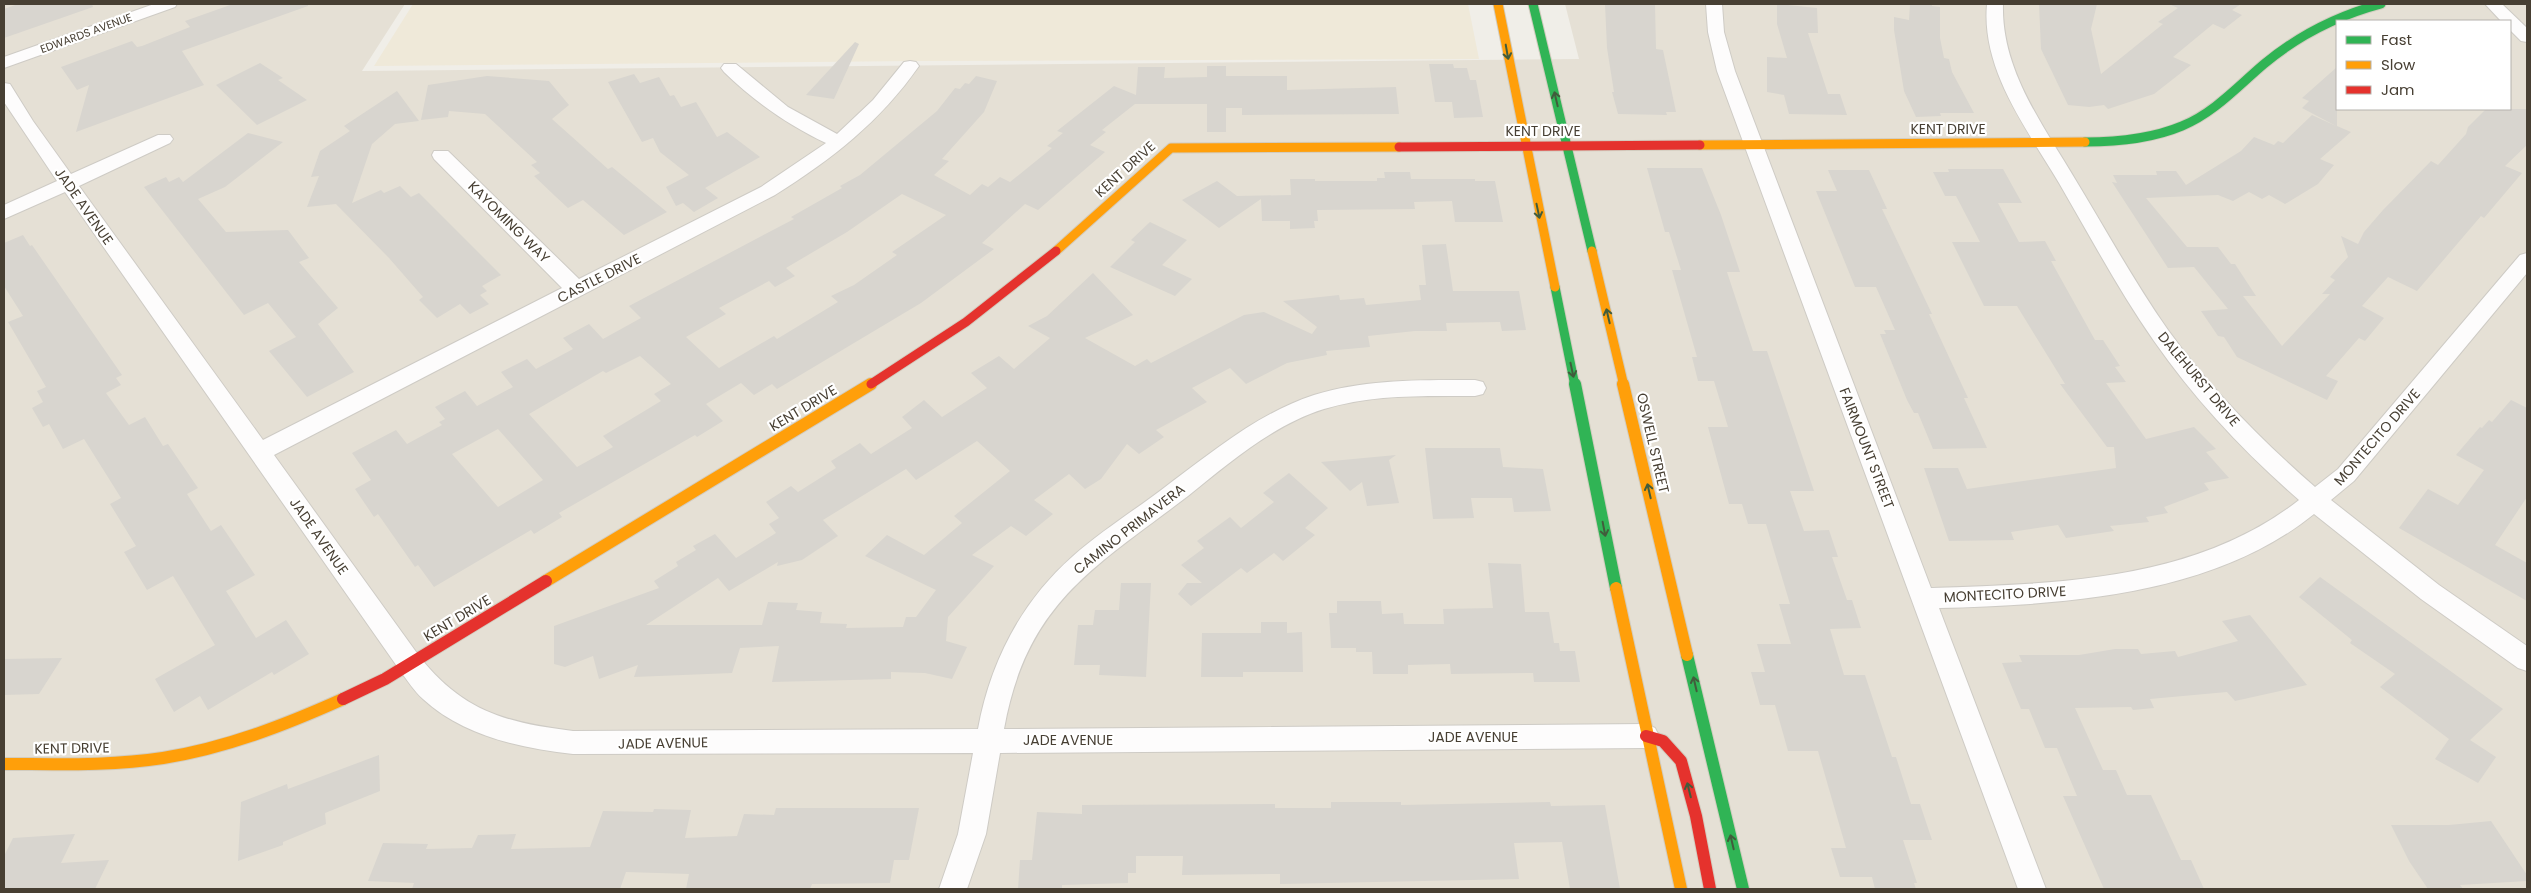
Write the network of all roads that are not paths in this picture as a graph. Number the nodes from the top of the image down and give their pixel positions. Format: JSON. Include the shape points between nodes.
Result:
{"nodes":[{"id":1,"x":169,"y":4,"type":"edge"},
{"id":2,"x":1498,"y":4,"type":"edge"},
{"id":3,"x":1533,"y":4,"type":"edge"},
{"id":4,"x":1714,"y":4,"type":"edge"},
{"id":5,"x":1995,"y":4,"type":"edge"},
{"id":6,"x":2381,"y":4,"type":"edge"},
{"id":7,"x":2493,"y":4,"type":"edge"},
{"id":8,"x":2509,"y":20,"type":"edge"},
{"id":9,"x":2511,"y":21,"type":"edge"},
{"id":10,"x":2527,"y":37,"type":"edge"},
{"id":11,"x":4,"y":63,"type":"edge"},
{"id":12,"x":910,"y":66,"type":"dead end"},
{"id":13,"x":730,"y":68,"type":"dead end"},
{"id":14,"x":4,"y":88,"type":"edge"},
{"id":15,"x":164,"y":139,"type":"dead end"},
{"id":16,"x":840,"y":143,"type":"junction"},
{"id":17,"x":2044,"y":143,"type":"junction"},
{"id":18,"x":1753,"y":145,"type":"junction"},
{"id":19,"x":1524,"y":146,"type":"junction"},
{"id":20,"x":1567,"y":146,"type":"junction"},
{"id":21,"x":441,"y":155,"type":"dead end"},
{"id":22,"x":67,"y":182,"type":"junction"},
{"id":23,"x":4,"y":213,"type":"edge"},
{"id":24,"x":2527,"y":260,"type":"edge"},
{"id":25,"x":576,"y":290,"type":"junction"},
{"id":26,"x":1475,"y":388,"type":"dead end"},
{"id":27,"x":259,"y":452,"type":"junction"},
{"id":28,"x":2317,"y":502,"type":"junction"},
{"id":29,"x":1923,"y":598,"type":"junction"},
{"id":30,"x":2527,"y":660,"type":"edge"},
{"id":31,"x":410,"y":664,"type":"junction"},
{"id":32,"x":1646,"y":736,"type":"junction"},
{"id":33,"x":987,"y":740,"type":"junction"},
{"id":34,"x":4,"y":764,"type":"edge"},
{"id":35,"x":953,"y":889,"type":"edge"},
{"id":36,"x":1681,"y":889,"type":"edge"},
{"id":37,"x":1710,"y":889,"type":"edge"},
{"id":38,"x":1743,"y":889,"type":"edge"},
{"id":39,"x":2032,"y":889,"type":"edge"}],
"edges":[{"from":1,"to":11,"type":"street","name":"EDWARDS AVENUE"},
{"from":2,"to":19,"type":"street","one_way":true},
{"from":20,"to":3,"type":"street","name":"OSWELL STREET","one_way":true},
{"from":4,"to":18,"type":"street","name":"FAIRMOUNT STREET","via":[[1716,32],[1726,71]]},
{"from":5,"to":17,"type":"street","name":"DALEHURST DRIVE","via":[[1997,37],[2005,69]]},
{"from":6,"to":17,"type":"street","name":"KENT DRIVE","via":[[2348,11],[2301,33],[2209,110],[2177,129],[2145,138],[2110,142]]},
{"from":7,"to":8,"type":"street"},
{"from":9,"to":10,"type":"street"},
{"from":12,"to":16,"type":"street","name":"CASTLE DRIVE","via":[[890,95]]},
{"from":13,"to":16,"type":"street","via":[[779,111]]},
{"from":14,"to":22,"type":"street","name":"JADE AVENUE"},
{"from":15,"to":22,"type":"street"},
{"from":16,"to":25,"type":"street","name":"CASTLE DRIVE","via":[[768,191]]},
{"from":17,"to":18,"type":"street","name":"KENT DRIVE"},
{"from":17,"to":28,"type":"street","name":"DALEHURST DRIVE","via":[[2138,302],[2171,348],[2242,430]]},
{"from":18,"to":20,"type":"street","name":"KENT DRIVE"},
{"from":18,"to":29,"type":"street","name":"FAIRMOUNT STREET"},
{"from":19,"to":20,"type":"street","name":"KENT DRIVE"},
{"from":19,"to":31,"type":"street","name":"KENT DRIVE","via":[[1171,148],[1021,282],[929,349]]},
{"from":19,"to":32,"type":"street","one_way":true},
{"from":38,"to":20,"type":"street","name":"OSWELL STREET","one_way":true},
{"from":21,"to":25,"type":"street","name":"KAYOMING WAY"},
{"from":22,"to":23,"type":"street"},
{"from":22,"to":27,"type":"street","name":"JADE AVENUE"},
{"from":24,"to":28,"type":"street","name":"MONTECITO DRIVE","via":[[2346,475]]},
{"from":25,"to":27,"type":"street","name":"CASTLE DRIVE"},
{"from":26,"to":33,"type":"street","name":"CAMINO PRIMAVERA","via":[[1380,390],[1346,395],[1286,416],[1255,434],[1089,557],[1060,584],[1032,620],[1010,660],[996,699]]},
{"from":27,"to":31,"type":"street","name":"JADE AVENUE"},
{"from":28,"to":29,"type":"street","name":"MONTECITO DRIVE","via":[[2261,537],[2218,557],[2159,576],[2093,589],[2022,596]]},
{"from":28,"to":30,"type":"street","name":"DALEHURST DRIVE","via":[[2461,616]]},
{"from":29,"to":39,"type":"street","name":"FAIRMOUNT STREET"},
{"from":31,"to":33,"type":"street","name":"JADE AVENUE","via":[[432,690],[466,715],[507,732],[555,742]]},
{"from":31,"to":34,"type":"street","name":"KENT DRIVE","via":[[331,706],[274,730],[222,746],[163,758],[114,763]]},
{"from":32,"to":33,"type":"street","name":"JADE AVENUE"},
{"from":32,"to":36,"type":"street"},
{"from":37,"to":32,"type":"street","one_way":true,"via":[[1681,761],[1663,741]]},
{"from":33,"to":35,"type":"street","name":"CAMINO PRIMAVERA","via":[[975,826],[963,868]]}]}
